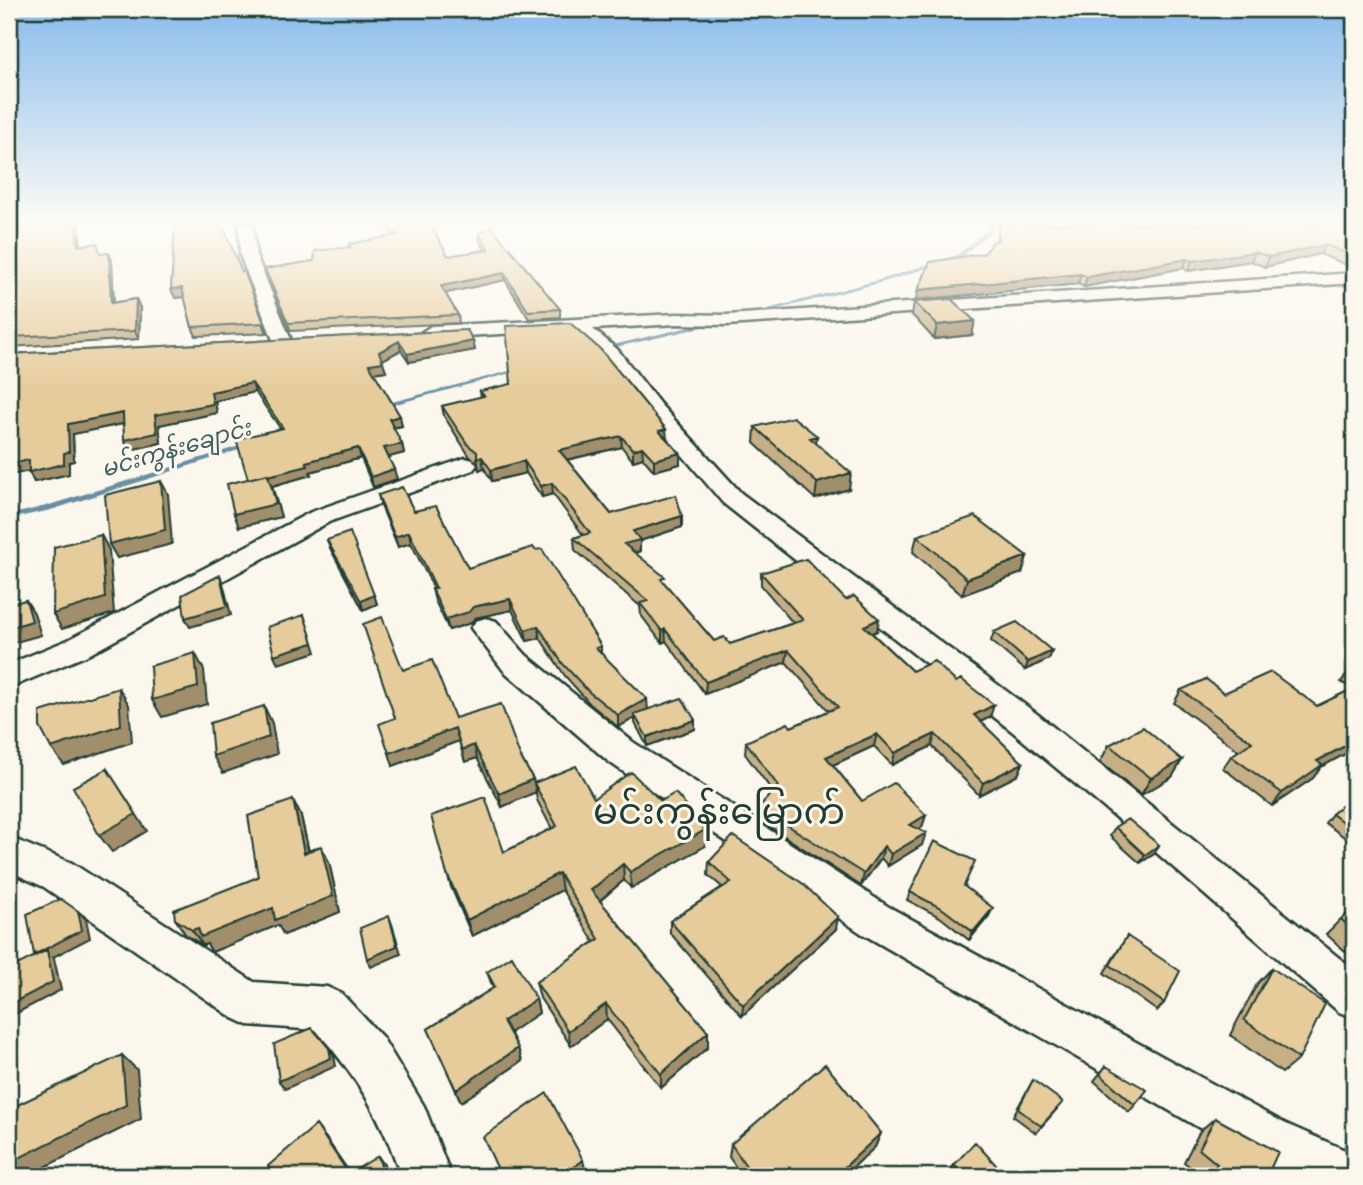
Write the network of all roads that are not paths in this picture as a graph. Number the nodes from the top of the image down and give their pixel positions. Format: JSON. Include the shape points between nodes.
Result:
{"nodes":[{"id":1,"x":258,"y":279,"type":"edge"},
{"id":2,"x":1335,"y":279,"type":"edge"},
{"id":3,"x":578,"y":325,"type":"junction"},
{"id":4,"x":416,"y":333,"type":"edge"},
{"id":5,"x":282,"y":340,"type":"edge"},
{"id":6,"x":465,"y":465,"type":"dead end"},
{"id":7,"x":486,"y":628,"type":"dead end"},
{"id":8,"x":9,"y":677,"type":"edge"},
{"id":9,"x":9,"y":853,"type":"edge"},
{"id":10,"x":1354,"y":997,"type":"edge"},
{"id":11,"x":426,"y":1176,"type":"edge"},
{"id":12,"x":1346,"y":1176,"type":"edge"}],
"edges":[{"from":1,"to":5,"type":"street"},
{"from":2,"to":3,"type":"street","via":[[727,320]]},
{"from":3,"to":4,"type":"street"},
{"from":3,"to":10,"type":"street","via":[[611,354],[732,498],[1025,723]]},
{"from":6,"to":8,"type":"street","via":[[320,517],[79,647]]},
{"from":7,"to":12,"type":"street","via":[[515,663],[621,752],[874,920],[1267,1140]]},
{"from":9,"to":11,"type":"street","via":[[58,875],[248,1003],[327,1009],[366,1053],[407,1123]]}]}
